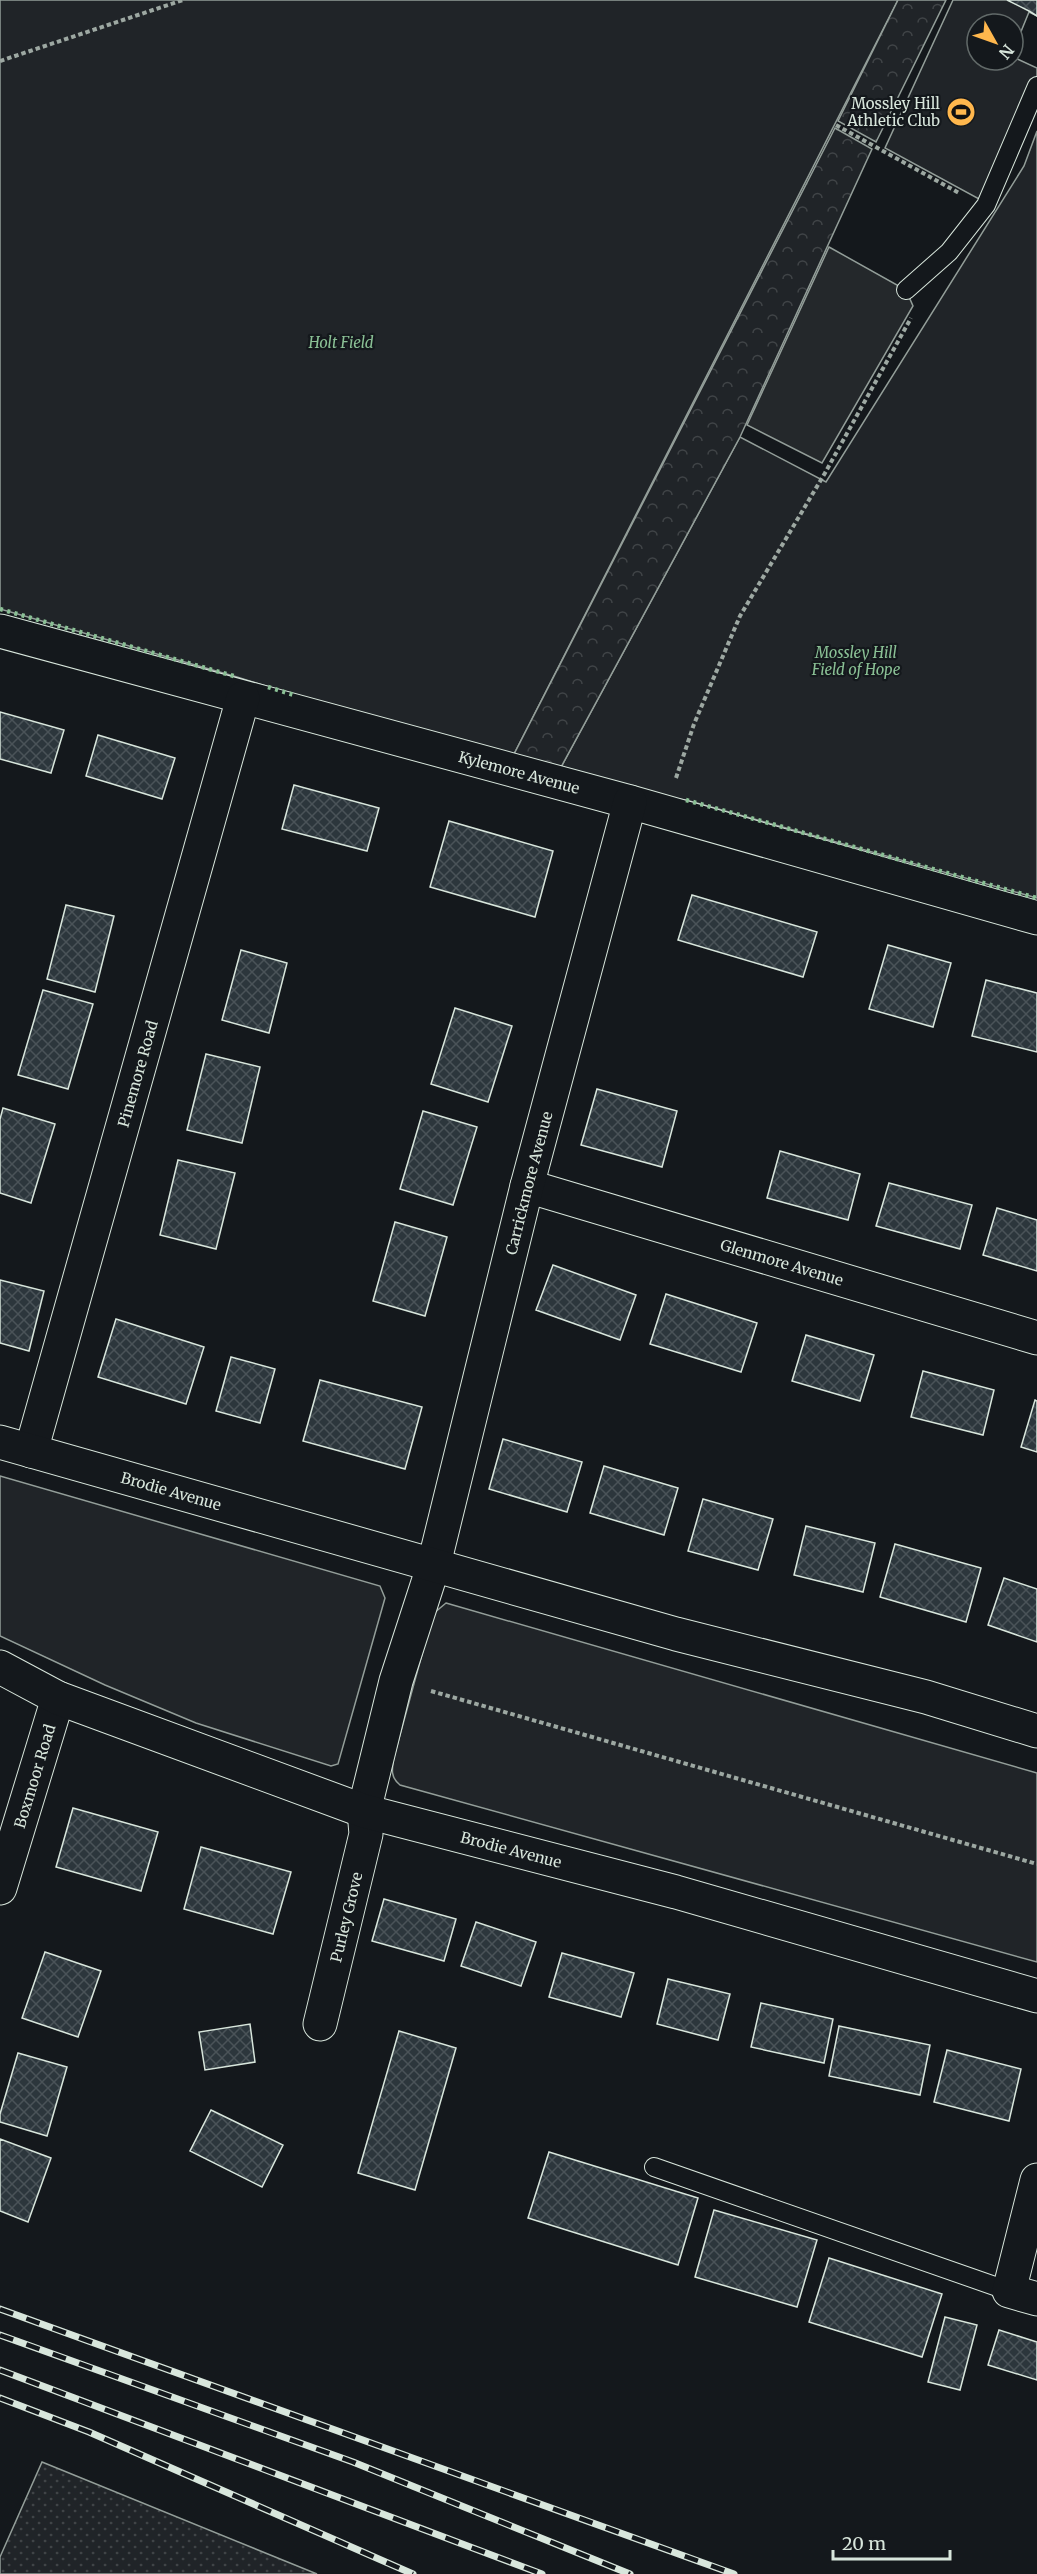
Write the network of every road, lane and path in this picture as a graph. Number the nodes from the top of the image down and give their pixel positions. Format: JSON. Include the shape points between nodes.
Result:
{"nodes":[{"id":1,"x":183,"y":0,"type":"edge"},
{"id":2,"x":0,"y":61,"type":"edge"},
{"id":3,"x":1037,"y":86,"type":"edge"},
{"id":4,"x":836,"y":124,"type":"dead end"},
{"id":5,"x":984,"y":207,"type":"junction"},
{"id":6,"x":906,"y":290,"type":"joint"},
{"id":7,"x":0,"y":632,"type":"edge"},
{"id":8,"x":243,"y":698,"type":"junction"},
{"id":9,"x":672,"y":788,"type":"dead end"},
{"id":10,"x":630,"y":802,"type":"junction"},
{"id":11,"x":1037,"y":918,"type":"edge"},
{"id":12,"x":527,"y":1186,"type":"junction"},
{"id":13,"x":1037,"y":1338,"type":"edge"},
{"id":14,"x":0,"y":1442,"type":"edge"},
{"id":15,"x":31,"y":1451,"type":"junction"},
{"id":16,"x":434,"y":1564,"type":"junction"},
{"id":17,"x":0,"y":1666,"type":"edge"},
{"id":18,"x":396,"y":1681,"type":"junction"},
{"id":19,"x":58,"y":1698,"type":"junction"},
{"id":20,"x":1037,"y":1731,"type":"edge"},
{"id":21,"x":364,"y":1810,"type":"junction"},
{"id":22,"x":1037,"y":1864,"type":"edge"},
{"id":23,"x":0,"y":1888,"type":"edge"},
{"id":24,"x":1037,"y":1996,"type":"edge"},
{"id":25,"x":320,"y":2024,"type":"dead end"},
{"id":26,"x":654,"y":2167,"type":"dead end"},
{"id":27,"x":1037,"y":2180,"type":"edge"},
{"id":28,"x":1023,"y":2295,"type":"edge"}],
"edges":[{"from":1,"to":2,"type":"path"},
{"from":3,"to":5,"type":"lane"},
{"from":4,"to":5,"type":"path"},
{"from":5,"to":6,"type":"lane","via":[[949,252]]},
{"from":6,"to":9,"type":"path","via":[[914,311],[825,473],[740,615]]},
{"from":7,"to":8,"type":"street","name":"Kylemore Avenue"},
{"from":8,"to":10,"type":"street","name":"Kylemore Avenue"},
{"from":8,"to":15,"type":"street","name":"Pinemore Road"},
{"from":10,"to":11,"type":"street","name":"Kylemore Avenue"},
{"from":10,"to":12,"type":"street","name":"Carrickmore Avenue"},
{"from":12,"to":13,"type":"street","name":"Glenmore Avenue"},
{"from":12,"to":16,"type":"street","name":"Carrickmore Avenue"},
{"from":14,"to":15,"type":"street","name":"Brodie Avenue"},
{"from":15,"to":16,"type":"street","name":"Brodie Avenue"},
{"from":16,"to":18,"type":"street","name":"Carrickmore Avenue"},
{"from":16,"to":20,"type":"street","name":"Brodie Avenue","via":[[676,1634],[926,1697]]},
{"from":17,"to":19,"type":"street","name":"Brodie Avenue"},
{"from":18,"to":21,"type":"street","name":"Purley Grove"},
{"from":18,"to":22,"type":"path"},
{"from":19,"to":21,"type":"street","name":"Brodie Avenue"},
{"from":19,"to":23,"type":"street","name":"Boxmoor Road"},
{"from":21,"to":24,"type":"street","name":"Brodie Avenue","via":[[676,1892]]},
{"from":21,"to":25,"type":"street","name":"Purley Grove","via":[[366,1834]]},
{"from":26,"to":28,"type":"lane"},
{"from":27,"to":28,"type":"street"}]}
